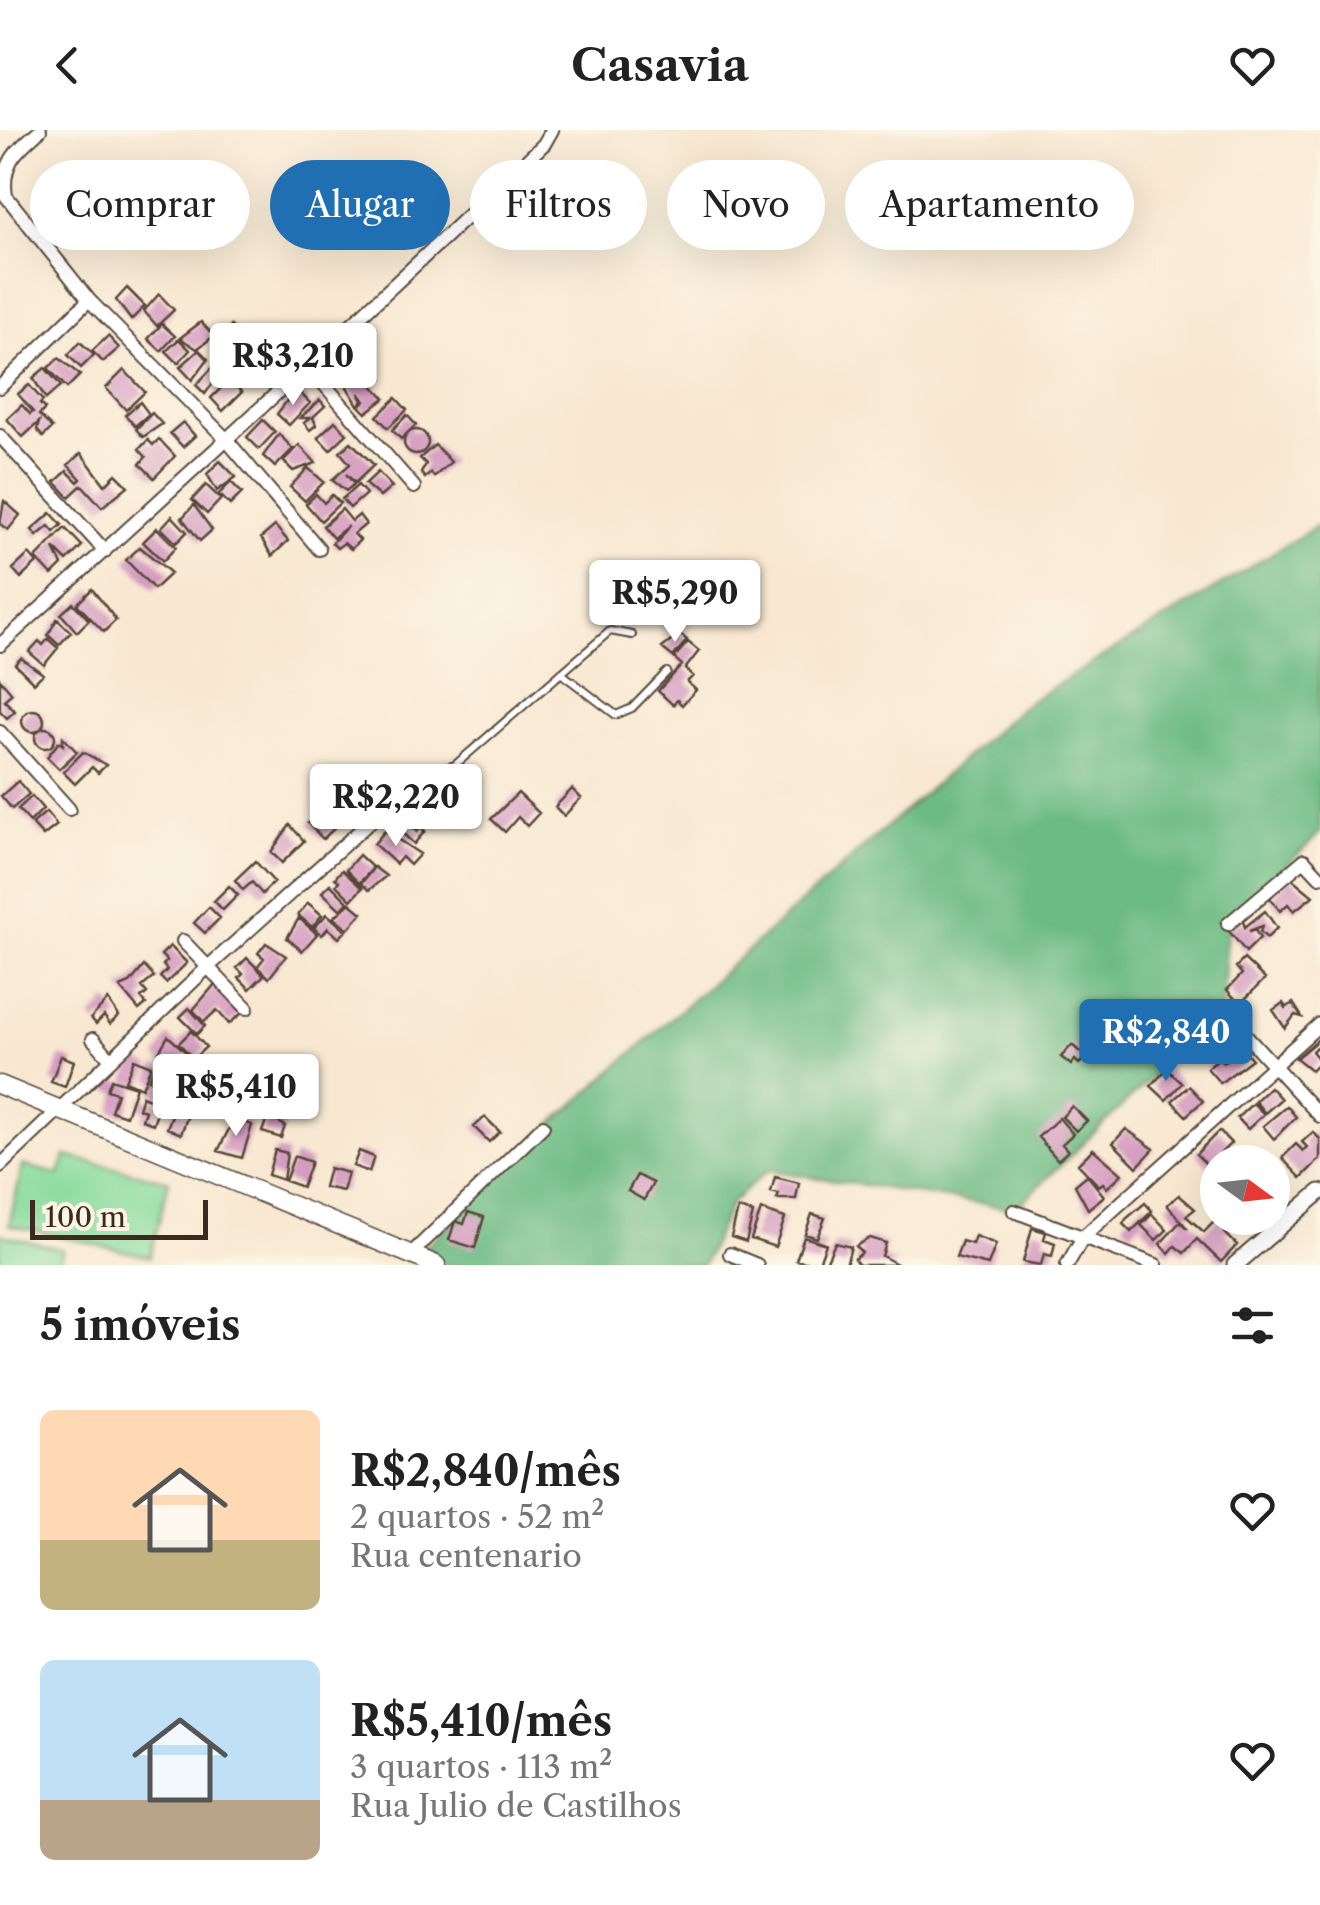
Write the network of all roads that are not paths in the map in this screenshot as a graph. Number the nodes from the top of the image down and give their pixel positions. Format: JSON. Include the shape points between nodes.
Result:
{"nodes":[{"id":1,"x":40,"y":130,"type":"edge"},
{"id":2,"x":552,"y":130,"type":"edge"},
{"id":3,"x":89,"y":300,"type":"junction"},
{"id":4,"x":309,"y":367,"type":"junction"},
{"id":5,"x":0,"y":386,"type":"edge"},
{"id":6,"x":0,"y":436,"type":"edge"},
{"id":7,"x":224,"y":438,"type":"junction"},
{"id":8,"x":414,"y":486,"type":"dead end"},
{"id":9,"x":319,"y":549,"type":"dead end"},
{"id":10,"x":105,"y":550,"type":"junction"},
{"id":11,"x":632,"y":635,"type":"dead end"},
{"id":12,"x":0,"y":645,"type":"edge"},
{"id":13,"x":667,"y":672,"type":"dead end"},
{"id":14,"x":561,"y":674,"type":"junction"},
{"id":15,"x":0,"y":732,"type":"edge"},
{"id":16,"x":422,"y":775,"type":"joint"},
{"id":17,"x":69,"y":809,"type":"dead end"},
{"id":18,"x":1320,"y":877,"type":"edge"},
{"id":19,"x":1228,"y":924,"type":"dead end"},
{"id":20,"x":184,"y":941,"type":"dead end"},
{"id":21,"x":208,"y":967,"type":"junction"},
{"id":22,"x":247,"y":1008,"type":"dead end"},
{"id":23,"x":1223,"y":1010,"type":"dead end"},
{"id":24,"x":1320,"y":1024,"type":"edge"},
{"id":25,"x":93,"y":1039,"type":"dead end"},
{"id":26,"x":110,"y":1058,"type":"junction"},
{"id":27,"x":1275,"y":1065,"type":"junction"},
{"id":28,"x":0,"y":1085,"type":"edge"},
{"id":29,"x":58,"y":1111,"type":"junction"},
{"id":30,"x":1320,"y":1116,"type":"edge"},
{"id":31,"x":542,"y":1126,"type":"dead end"},
{"id":32,"x":0,"y":1166,"type":"edge"},
{"id":33,"x":1320,"y":1192,"type":"edge"},
{"id":34,"x":1014,"y":1211,"type":"dead end"},
{"id":35,"x":1083,"y":1237,"type":"junction"},
{"id":36,"x":411,"y":1254,"type":"junction"},
{"id":37,"x":730,"y":1254,"type":"dead end"},
{"id":38,"x":436,"y":1265,"type":"edge"},
{"id":39,"x":757,"y":1265,"type":"edge"},
{"id":40,"x":1067,"y":1265,"type":"edge"},
{"id":41,"x":1156,"y":1265,"type":"edge"},
{"id":42,"x":1235,"y":1265,"type":"edge"}],
"edges":[{"from":1,"to":3,"type":"street","via":[[10,157],[6,196]]},
{"from":2,"to":4,"type":"street"},
{"from":3,"to":5,"type":"street"},
{"from":3,"to":7,"type":"street"},
{"from":4,"to":7,"type":"street"},
{"from":4,"to":8,"type":"street"},
{"from":6,"to":10,"type":"street"},
{"from":7,"to":9,"type":"street"},
{"from":7,"to":10,"type":"street"},
{"from":10,"to":12,"type":"street"},
{"from":11,"to":14,"type":"lane","via":[[610,631]]},
{"from":13,"to":14,"type":"lane","via":[[616,715]]},
{"from":14,"to":16,"type":"lane","via":[[454,765]]},
{"from":15,"to":17,"type":"street"},
{"from":16,"to":21,"type":"street"},
{"from":18,"to":19,"type":"street","via":[[1304,860]]},
{"from":20,"to":21,"type":"street"},
{"from":21,"to":22,"type":"street"},
{"from":21,"to":26,"type":"street"},
{"from":23,"to":27,"type":"street"},
{"from":24,"to":27,"type":"street"},
{"from":25,"to":26,"type":"street"},
{"from":26,"to":29,"type":"street"},
{"from":27,"to":30,"type":"street"},
{"from":27,"to":35,"type":"street"},
{"from":28,"to":29,"type":"main road"},
{"from":29,"to":32,"type":"street"},
{"from":29,"to":36,"type":"main road"},
{"from":31,"to":36,"type":"street"},
{"from":33,"to":42,"type":"street"},
{"from":34,"to":35,"type":"street"},
{"from":35,"to":40,"type":"street"},
{"from":35,"to":41,"type":"street"},
{"from":36,"to":38,"type":"main road"},
{"from":37,"to":39,"type":"street"}]}
